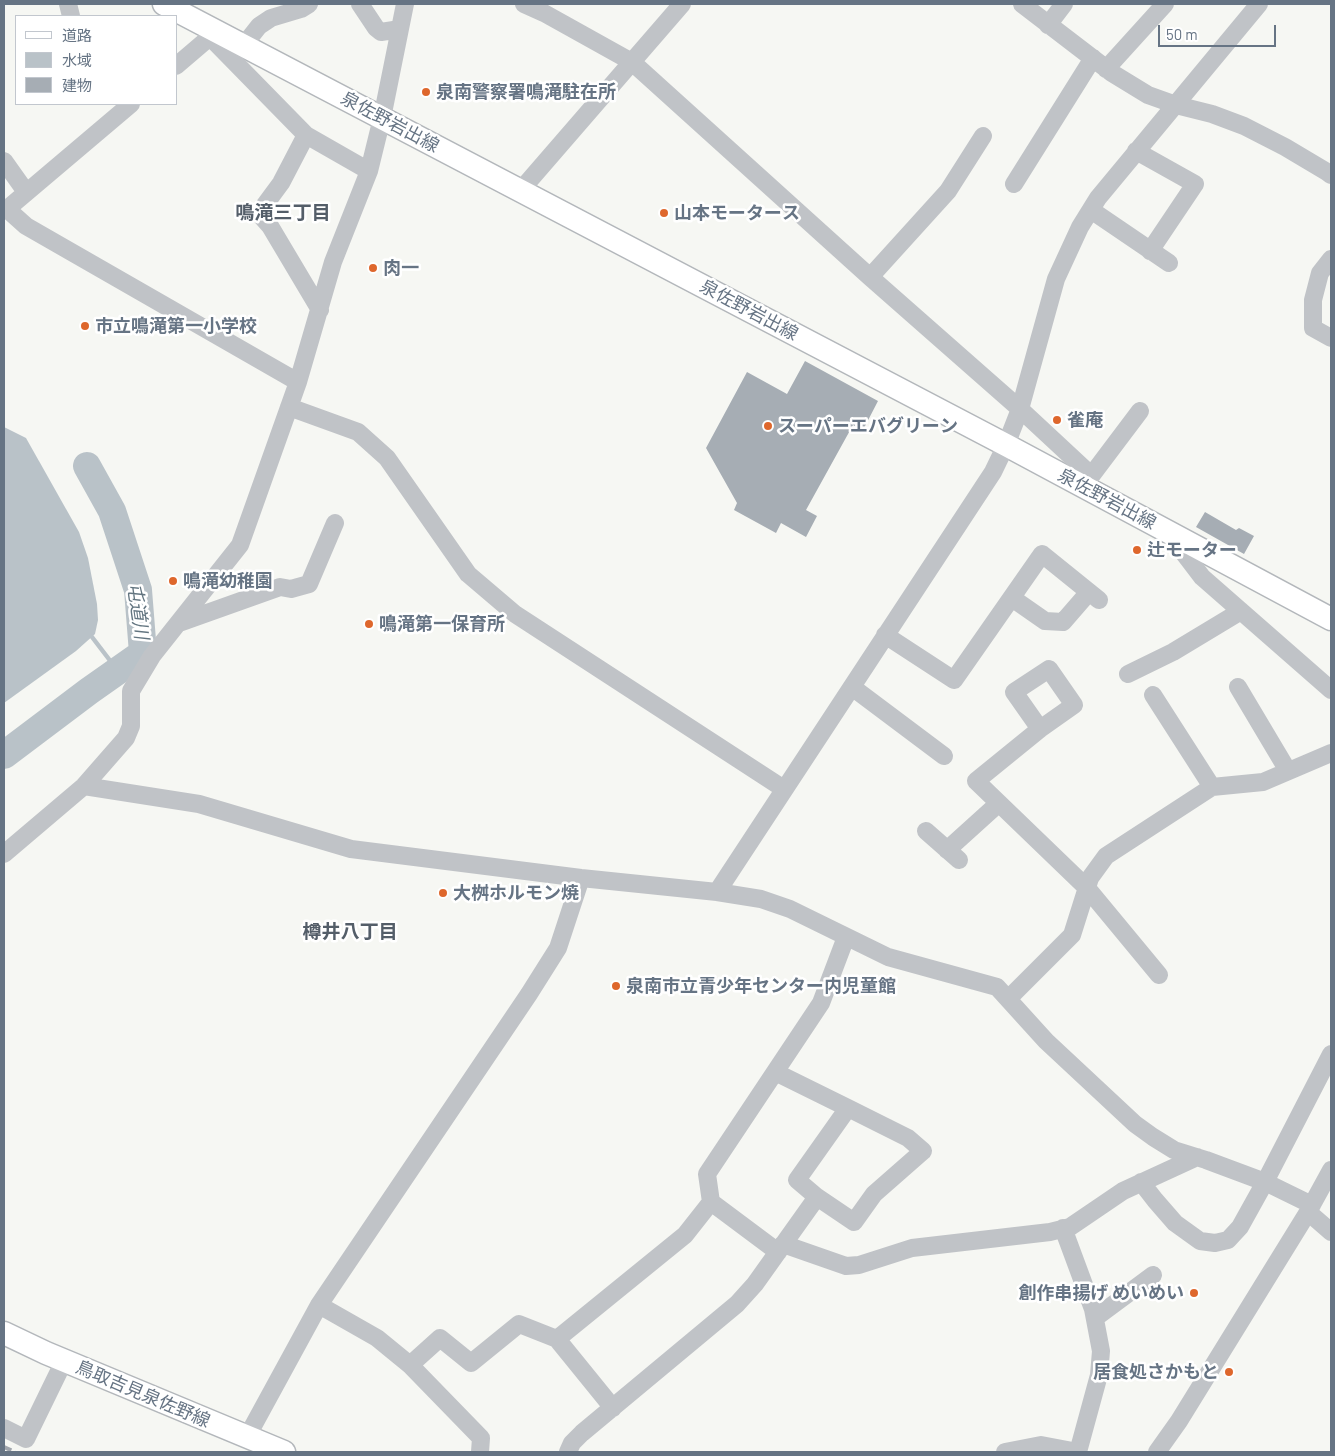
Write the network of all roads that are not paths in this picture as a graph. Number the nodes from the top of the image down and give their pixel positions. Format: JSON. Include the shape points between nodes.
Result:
{"nodes":[{"id":1,"x":164,"y":4,"type":"edge"},
{"id":2,"x":309,"y":4,"type":"edge"},
{"id":3,"x":360,"y":4,"type":"edge"},
{"id":4,"x":405,"y":4,"type":"edge"},
{"id":5,"x":524,"y":4,"type":"edge"},
{"id":6,"x":682,"y":4,"type":"edge"},
{"id":7,"x":1022,"y":4,"type":"edge"},
{"id":8,"x":1064,"y":4,"type":"edge"},
{"id":9,"x":1165,"y":4,"type":"edge"},
{"id":10,"x":1259,"y":4,"type":"edge"},
{"id":11,"x":547,"y":8,"type":"edge"},
{"id":12,"x":1048,"y":24,"type":"junction"},
{"id":13,"x":400,"y":29,"type":"junction"},
{"id":14,"x":214,"y":34,"type":"junction"},
{"id":15,"x":244,"y":46,"type":"junction"},
{"id":16,"x":632,"y":62,"type":"junction"},
{"id":17,"x":178,"y":64,"type":"edge"},
{"id":18,"x":1099,"y":64,"type":"junction"},
{"id":19,"x":130,"y":105,"type":"edge"},
{"id":20,"x":1176,"y":105,"type":"junction"},
{"id":21,"x":382,"y":118,"type":"junction"},
{"id":22,"x":306,"y":135,"type":"junction"},
{"id":23,"x":983,"y":136,"type":"dead end"},
{"id":24,"x":1136,"y":151,"type":"junction"},
{"id":25,"x":4,"y":162,"type":"edge"},
{"id":26,"x":369,"y":170,"type":"junction"},
{"id":27,"x":1331,"y":175,"type":"edge"},
{"id":28,"x":1014,"y":184,"type":"dead end"},
{"id":29,"x":521,"y":190,"type":"junction"},
{"id":30,"x":26,"y":192,"type":"junction"},
{"id":31,"x":1091,"y":210,"type":"junction"},
{"id":32,"x":1150,"y":251,"type":"junction"},
{"id":33,"x":1331,"y":259,"type":"edge"},
{"id":34,"x":1169,"y":263,"type":"dead end"},
{"id":35,"x":870,"y":277,"type":"junction"},
{"id":36,"x":320,"y":310,"type":"junction"},
{"id":37,"x":1331,"y":338,"type":"edge"},
{"id":38,"x":298,"y":382,"type":"junction"},
{"id":39,"x":289,"y":407,"type":"junction"},
{"id":40,"x":1020,"y":409,"type":"junction"},
{"id":41,"x":1140,"y":411,"type":"dead end"},
{"id":42,"x":1006,"y":445,"type":"junction"},
{"id":43,"x":1087,"y":481,"type":"junction"},
{"id":44,"x":335,"y":523,"type":"dead end"},
{"id":45,"x":1168,"y":532,"type":"junction"},
{"id":46,"x":1012,"y":598,"type":"junction"},
{"id":47,"x":1241,"y":611,"type":"junction"},
{"id":48,"x":1331,"y":619,"type":"edge"},
{"id":49,"x":179,"y":623,"type":"junction"},
{"id":50,"x":886,"y":636,"type":"junction"},
{"id":51,"x":1128,"y":674,"type":"dead end"},
{"id":52,"x":852,"y":687,"type":"junction"},
{"id":53,"x":1238,"y":687,"type":"dead end"},
{"id":54,"x":1331,"y":690,"type":"edge"},
{"id":55,"x":1152,"y":695,"type":"dead end"},
{"id":56,"x":1040,"y":729,"type":"dead end"},
{"id":57,"x":1331,"y":753,"type":"edge"},
{"id":58,"x":944,"y":756,"type":"dead end"},
{"id":59,"x":1288,"y":771,"type":"junction"},
{"id":60,"x":84,"y":786,"type":"junction"},
{"id":61,"x":1212,"y":787,"type":"junction"},
{"id":62,"x":784,"y":789,"type":"junction"},
{"id":63,"x":999,"y":803,"type":"junction"},
{"id":64,"x":926,"y":831,"type":"dead end"},
{"id":65,"x":4,"y":854,"type":"edge"},
{"id":66,"x":581,"y":878,"type":"junction"},
{"id":67,"x":1088,"y":888,"type":"junction"},
{"id":68,"x":717,"y":892,"type":"junction"},
{"id":69,"x":846,"y":937,"type":"junction"},
{"id":70,"x":1159,"y":975,"type":"dead end"},
{"id":71,"x":1008,"y":1000,"type":"junction"},
{"id":72,"x":1331,"y":1054,"type":"edge"},
{"id":73,"x":775,"y":1072,"type":"junction"},
{"id":74,"x":848,"y":1108,"type":"junction"},
{"id":75,"x":1196,"y":1157,"type":"junction"},
{"id":76,"x":1331,"y":1170,"type":"edge"},
{"id":77,"x":1142,"y":1182,"type":"junction"},
{"id":78,"x":1265,"y":1182,"type":"junction"},
{"id":79,"x":817,"y":1197,"type":"junction"},
{"id":80,"x":711,"y":1202,"type":"junction"},
{"id":81,"x":1310,"y":1209,"type":"junction"},
{"id":82,"x":1063,"y":1228,"type":"junction"},
{"id":83,"x":1331,"y":1232,"type":"edge"},
{"id":84,"x":780,"y":1248,"type":"junction"},
{"id":85,"x":1153,"y":1275,"type":"dead end"},
{"id":86,"x":319,"y":1305,"type":"junction"},
{"id":87,"x":1095,"y":1318,"type":"junction"},
{"id":88,"x":4,"y":1333,"type":"edge"},
{"id":89,"x":557,"y":1339,"type":"junction"},
{"id":90,"x":64,"y":1361,"type":"junction"},
{"id":91,"x":410,"y":1365,"type":"junction"},
{"id":92,"x":613,"y":1408,"type":"junction"},
{"id":93,"x":4,"y":1428,"type":"edge"},
{"id":94,"x":247,"y":1437,"type":"junction"},
{"id":95,"x":284,"y":1452,"type":"edge"},
{"id":96,"x":480,"y":1452,"type":"edge"},
{"id":97,"x":568,"y":1452,"type":"edge"},
{"id":98,"x":1005,"y":1452,"type":"edge"},
{"id":99,"x":1078,"y":1452,"type":"edge"},
{"id":100,"x":1157,"y":1452,"type":"edge"}],
"edges":[{"from":1,"to":14,"type":"main road","name":"泉佐野岩出線"},
{"from":2,"to":15,"type":"street","via":[[271,18],[259,26]]},
{"from":3,"to":13,"type":"street","via":[[381,32]]},
{"from":4,"to":13,"type":"street"},
{"from":5,"to":11,"type":"street"},
{"from":6,"to":16,"type":"street"},
{"from":7,"to":12,"type":"street"},
{"from":8,"to":12,"type":"street"},
{"from":9,"to":18,"type":"street"},
{"from":10,"to":20,"type":"street"},
{"from":11,"to":16,"type":"street"},
{"from":12,"to":18,"type":"street"},
{"from":13,"to":21,"type":"street"},
{"from":14,"to":15,"type":"main road","name":"泉佐野岩出線"},
{"from":14,"to":17,"type":"street"},
{"from":14,"to":22,"type":"street"},
{"from":15,"to":21,"type":"main road","name":"泉佐野岩出線"},
{"from":16,"to":29,"type":"street"},
{"from":16,"to":35,"type":"street"},
{"from":18,"to":20,"type":"street","via":[[1148,95]]},
{"from":18,"to":28,"type":"street"},
{"from":19,"to":30,"type":"street"},
{"from":20,"to":24,"type":"street"},
{"from":20,"to":27,"type":"street","via":[[1244,126]]},
{"from":21,"to":26,"type":"street"},
{"from":21,"to":29,"type":"main road","name":"泉佐野岩出線"},
{"from":22,"to":26,"type":"street"},
{"from":22,"to":36,"type":"street","via":[[281,183],[264,206],[262,217]]},
{"from":23,"to":35,"type":"street","via":[[948,191]]},
{"from":24,"to":31,"type":"street"},
{"from":24,"to":32,"type":"street","via":[[1195,184]]},
{"from":25,"to":30,"type":"street"},
{"from":26,"to":36,"type":"street","via":[[333,262]]},
{"from":29,"to":42,"type":"main road","name":"泉佐野岩出線"},
{"from":30,"to":38,"type":"street","via":[[7,209],[26,226]]},
{"from":31,"to":32,"type":"street"},
{"from":31,"to":40,"type":"street","via":[[1056,278]]},
{"from":32,"to":34,"type":"street"},
{"from":33,"to":37,"type":"street","via":[[1320,273],[1313,300],[1313,328]]},
{"from":35,"to":40,"type":"street"},
{"from":36,"to":38,"type":"street"},
{"from":38,"to":39,"type":"street"},
{"from":39,"to":49,"type":"street","via":[[240,545]]},
{"from":39,"to":62,"type":"street","via":[[358,432],[387,458],[468,574],[515,614]]},
{"from":40,"to":42,"type":"street"},
{"from":40,"to":43,"type":"street"},
{"from":41,"to":43,"type":"street"},
{"from":42,"to":43,"type":"main road","name":"泉佐野岩出線"},
{"from":42,"to":50,"type":"street","via":[[993,472]]},
{"from":43,"to":45,"type":"main road","name":"泉佐野岩出線"},
{"from":44,"to":49,"type":"street","via":[[309,584],[291,589],[280,587]]},
{"from":45,"to":47,"type":"street","via":[[1202,577]]},
{"from":45,"to":48,"type":"main road","name":"泉佐野岩出線"},
{"from":46,"to":46,"type":"street","via":[[1045,621],[1063,622],[1094,596],[1042,554]]},
{"from":46,"to":50,"type":"street","via":[[954,680]]},
{"from":47,"to":51,"type":"street","via":[[1173,652]]},
{"from":47,"to":54,"type":"street"},
{"from":49,"to":60,"type":"street","via":[[152,656],[131,691],[131,726],[126,738]]},
{"from":50,"to":52,"type":"street"},
{"from":52,"to":58,"type":"street"},
{"from":52,"to":62,"type":"street"},
{"from":53,"to":59,"type":"street"},
{"from":55,"to":61,"type":"street"},
{"from":56,"to":63,"type":"street","via":[[976,781]]},
{"from":57,"to":59,"type":"street"},
{"from":59,"to":61,"type":"street","via":[[1262,782]]},
{"from":60,"to":65,"type":"street"},
{"from":60,"to":66,"type":"street","via":[[199,804],[351,849]]},
{"from":61,"to":67,"type":"street","via":[[1106,856],[1090,878]]},
{"from":62,"to":68,"type":"street"},
{"from":63,"to":64,"type":"street","via":[[953,855]]},
{"from":63,"to":67,"type":"street"},
{"from":66,"to":68,"type":"street"},
{"from":66,"to":86,"type":"street","via":[[558,948]]},
{"from":67,"to":70,"type":"street"},
{"from":67,"to":71,"type":"street","via":[[1072,934]]},
{"from":68,"to":69,"type":"street","via":[[761,899],[790,909]]},
{"from":69,"to":71,"type":"street","via":[[888,957],[997,987]]},
{"from":69,"to":73,"type":"street","via":[[821,1004]]},
{"from":71,"to":75,"type":"street","via":[[1046,1041],[1135,1124],[1174,1150]]},
{"from":72,"to":78,"type":"street"},
{"from":73,"to":74,"type":"street"},
{"from":73,"to":80,"type":"street","via":[[706,1174]]},
{"from":74,"to":79,"type":"street","via":[[797,1180]]},
{"from":74,"to":79,"type":"street","via":[[908,1138],[923,1151],[874,1194],[854,1222]]},
{"from":75,"to":77,"type":"street"},
{"from":75,"to":78,"type":"street"},
{"from":76,"to":81,"type":"street"},
{"from":77,"to":78,"type":"street","via":[[1175,1223],[1200,1241],[1215,1243],[1228,1240],[1240,1226]]},
{"from":77,"to":82,"type":"street","via":[[1070,1227]]},
{"from":78,"to":81,"type":"street"},
{"from":79,"to":84,"type":"street"},
{"from":80,"to":84,"type":"street"},
{"from":80,"to":89,"type":"street","via":[[684,1235]]},
{"from":81,"to":83,"type":"street"},
{"from":81,"to":100,"type":"street"},
{"from":82,"to":84,"type":"street","via":[[912,1248],[846,1266]]},
{"from":82,"to":87,"type":"street"},
{"from":84,"to":92,"type":"street","via":[[737,1304]]},
{"from":85,"to":87,"type":"street"},
{"from":86,"to":91,"type":"street","via":[[377,1338]]},
{"from":86,"to":94,"type":"street"},
{"from":87,"to":99,"type":"street","via":[[1101,1351],[1099,1375]]},
{"from":88,"to":90,"type":"main road","name":"鳥取吉見泉佐野線"},
{"from":89,"to":91,"type":"street","via":[[519,1324],[471,1363],[440,1338]]},
{"from":89,"to":92,"type":"street"},
{"from":90,"to":93,"type":"street","via":[[26,1439]]},
{"from":90,"to":94,"type":"main road","name":"鳥取吉見泉佐野線"},
{"from":91,"to":96,"type":"street","via":[[481,1438]]},
{"from":92,"to":97,"type":"street","via":[[582,1433]]},
{"from":94,"to":95,"type":"main road","name":"鳥取吉見泉佐野線"},
{"from":98,"to":99,"type":"street","via":[[1041,1445]]}]}
